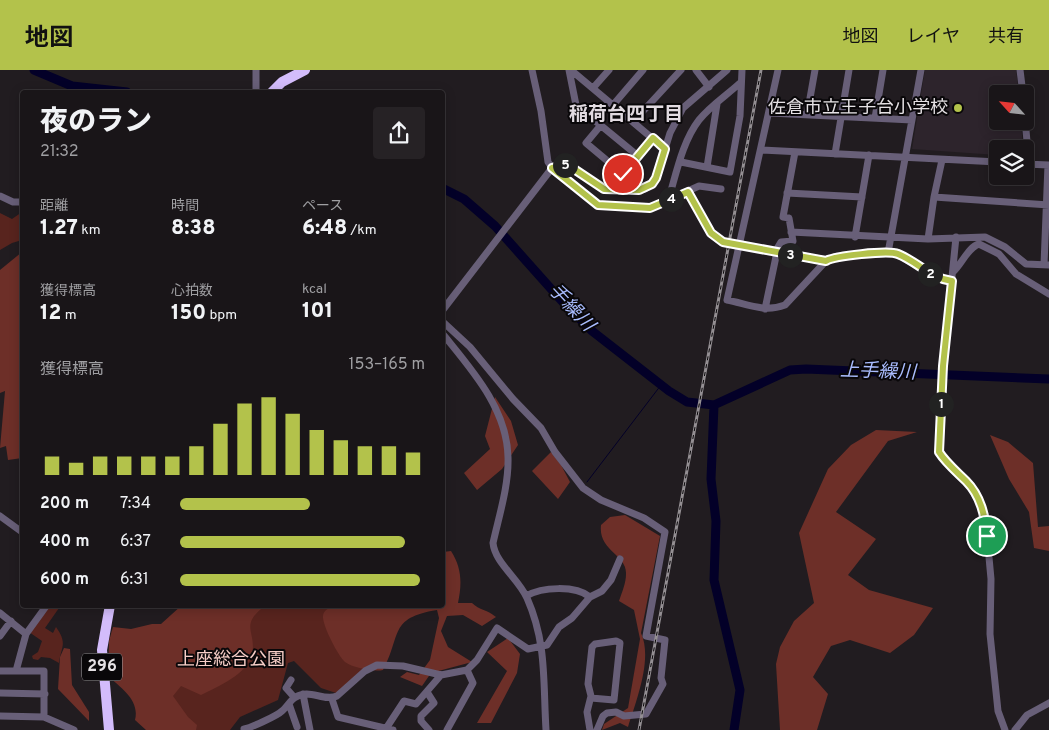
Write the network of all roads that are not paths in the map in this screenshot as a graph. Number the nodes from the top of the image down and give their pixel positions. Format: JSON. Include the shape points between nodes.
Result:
{"nodes":[{"id":1,"x":256,"y":70,"type":"edge"},
{"id":2,"x":304,"y":70,"type":"edge"},
{"id":3,"x":532,"y":70,"type":"edge"},
{"id":4,"x":570,"y":70,"type":"edge"},
{"id":5,"x":609,"y":70,"type":"edge"},
{"id":6,"x":643,"y":70,"type":"edge"},
{"id":7,"x":681,"y":70,"type":"edge"},
{"id":8,"x":696,"y":70,"type":"edge"},
{"id":9,"x":727,"y":70,"type":"edge"},
{"id":10,"x":742,"y":70,"type":"edge"},
{"id":11,"x":778,"y":70,"type":"edge"},
{"id":12,"x":815,"y":70,"type":"edge"},
{"id":13,"x":849,"y":70,"type":"edge"},
{"id":14,"x":884,"y":70,"type":"edge"},
{"id":15,"x":921,"y":70,"type":"edge"},
{"id":16,"x":1020,"y":70,"type":"edge"},
{"id":17,"x":740,"y":83,"type":"junction"},
{"id":18,"x":1022,"y":85,"type":"edge"},
{"id":19,"x":709,"y":87,"type":"junction"},
{"id":20,"x":593,"y":88,"type":"junction"},
{"id":21,"x":256,"y":90,"type":"edge"},
{"id":22,"x":274,"y":90,"type":"edge"},
{"id":23,"x":716,"y":104,"type":"junction"},
{"id":24,"x":613,"y":105,"type":"junction"},
{"id":25,"x":770,"y":113,"type":"junction"},
{"id":26,"x":807,"y":114,"type":"junction"},
{"id":27,"x":841,"y":116,"type":"junction"},
{"id":28,"x":875,"y":118,"type":"junction"},
{"id":29,"x":912,"y":120,"type":"junction"},
{"id":30,"x":633,"y":122,"type":"junction"},
{"id":31,"x":601,"y":125,"type":"junction"},
{"id":32,"x":653,"y":138,"type":"junction"},
{"id":33,"x":665,"y":149,"type":"junction"},
{"id":34,"x":761,"y":150,"type":"junction"},
{"id":35,"x":795,"y":152,"type":"junction"},
{"id":36,"x":835,"y":154,"type":"junction"},
{"id":37,"x":869,"y":155,"type":"junction"},
{"id":38,"x":638,"y":156,"type":"junction"},
{"id":39,"x":905,"y":158,"type":"junction"},
{"id":40,"x":942,"y":160,"type":"junction"},
{"id":41,"x":681,"y":162,"type":"junction"},
{"id":42,"x":989,"y":162,"type":"edge"},
{"id":43,"x":1034,"y":164,"type":"edge"},
{"id":44,"x":1049,"y":165,"type":"edge"},
{"id":45,"x":707,"y":167,"type":"junction"},
{"id":46,"x":552,"y":168,"type":"junction"},
{"id":47,"x":721,"y":189,"type":"dead end"},
{"id":48,"x":688,"y":192,"type":"junction"},
{"id":49,"x":787,"y":193,"type":"junction"},
{"id":50,"x":0,"y":196,"type":"edge"},
{"id":51,"x":934,"y":196,"type":"junction"},
{"id":52,"x":862,"y":197,"type":"junction"},
{"id":53,"x":668,"y":201,"type":"junction"},
{"id":54,"x":20,"y":202,"type":"edge"},
{"id":55,"x":1048,"y":205,"type":"edge"},
{"id":56,"x":791,"y":232,"type":"junction"},
{"id":57,"x":855,"y":236,"type":"junction"},
{"id":58,"x":956,"y":237,"type":"junction"},
{"id":59,"x":891,"y":238,"type":"junction"},
{"id":60,"x":928,"y":239,"type":"junction"},
{"id":61,"x":1047,"y":245,"type":"edge"},
{"id":62,"x":739,"y":246,"type":"junction"},
{"id":63,"x":777,"y":253,"type":"junction"},
{"id":64,"x":888,"y":253,"type":"junction"},
{"id":65,"x":826,"y":261,"type":"junction"},
{"id":66,"x":1046,"y":265,"type":"edge"},
{"id":67,"x":953,"y":272,"type":"junction"},
{"id":68,"x":952,"y":281,"type":"junction"},
{"id":69,"x":1049,"y":294,"type":"edge"},
{"id":70,"x":445,"y":307,"type":"edge"},
{"id":71,"x":765,"y":309,"type":"junction"},
{"id":72,"x":445,"y":324,"type":"edge"},
{"id":73,"x":445,"y":337,"type":"edge"},
{"id":74,"x":0,"y":516,"type":"edge"},
{"id":75,"x":20,"y":531,"type":"edge"},
{"id":76,"x":620,"y":559,"type":"dead end"},
{"id":77,"x":526,"y":596,"type":"junction"},
{"id":78,"x":590,"y":597,"type":"junction"},
{"id":79,"x":45,"y":608,"type":"edge"},
{"id":80,"x":109,"y":608,"type":"edge"},
{"id":81,"x":0,"y":613,"type":"edge"},
{"id":82,"x":11,"y":622,"type":"junction"},
{"id":83,"x":26,"y":634,"type":"junction"},
{"id":84,"x":0,"y":636,"type":"edge"},
{"id":85,"x":542,"y":647,"type":"junction"},
{"id":86,"x":467,"y":670,"type":"junction"},
{"id":87,"x":0,"y":671,"type":"edge"},
{"id":88,"x":16,"y":671,"type":"junction"},
{"id":89,"x":441,"y":675,"type":"junction"},
{"id":90,"x":291,"y":680,"type":"dead end"},
{"id":91,"x":427,"y":692,"type":"junction"},
{"id":92,"x":0,"y":693,"type":"edge"},
{"id":93,"x":45,"y":694,"type":"junction"},
{"id":94,"x":303,"y":694,"type":"junction"},
{"id":95,"x":294,"y":697,"type":"junction"},
{"id":96,"x":591,"y":698,"type":"junction"},
{"id":97,"x":332,"y":699,"type":"junction"},
{"id":98,"x":289,"y":704,"type":"junction"},
{"id":99,"x":1049,"y":704,"type":"edge"},
{"id":100,"x":0,"y":716,"type":"edge"},
{"id":101,"x":44,"y":717,"type":"junction"},
{"id":102,"x":244,"y":729,"type":"edge"},
{"id":103,"x":299,"y":729,"type":"edge"},
{"id":104,"x":390,"y":729,"type":"edge"},
{"id":105,"x":74,"y":730,"type":"edge"},
{"id":106,"x":109,"y":730,"type":"edge"},
{"id":107,"x":310,"y":730,"type":"edge"},
{"id":108,"x":429,"y":730,"type":"edge"},
{"id":109,"x":447,"y":730,"type":"edge"},
{"id":110,"x":546,"y":730,"type":"edge"},
{"id":111,"x":590,"y":730,"type":"edge"},
{"id":112,"x":597,"y":730,"type":"edge"},
{"id":113,"x":1005,"y":730,"type":"edge"},
{"id":114,"x":1015,"y":730,"type":"edge"}],
"edges":[{"from":1,"to":21,"type":"street"},
{"from":2,"to":22,"type":"highway"},
{"from":3,"to":46,"type":"street","via":[[548,162]]},
{"from":4,"to":20,"type":"street"},
{"from":4,"to":31,"type":"street","via":[[576,105]]},
{"from":5,"to":20,"type":"street"},
{"from":6,"to":24,"type":"street"},
{"from":7,"to":30,"type":"street"},
{"from":8,"to":19,"type":"street"},
{"from":9,"to":19,"type":"street"},
{"from":10,"to":17,"type":"street"},
{"from":11,"to":25,"type":"street"},
{"from":12,"to":26,"type":"street"},
{"from":13,"to":27,"type":"street"},
{"from":14,"to":28,"type":"street"},
{"from":15,"to":29,"type":"street"},
{"from":16,"to":18,"type":"street"},
{"from":17,"to":23,"type":"street"},
{"from":17,"to":45,"type":"street","via":[[740,109],[731,170]]},
{"from":19,"to":33,"type":"street","via":[[683,108]]},
{"from":20,"to":24,"type":"street"},
{"from":23,"to":41,"type":"street","via":[[695,126]]},
{"from":23,"to":45,"type":"street"},
{"from":24,"to":30,"type":"street"},
{"from":25,"to":26,"type":"street"},
{"from":25,"to":34,"type":"street"},
{"from":26,"to":27,"type":"street"},
{"from":27,"to":28,"type":"street"},
{"from":27,"to":36,"type":"street"},
{"from":28,"to":29,"type":"street"},
{"from":29,"to":39,"type":"street"},
{"from":30,"to":32,"type":"street"},
{"from":31,"to":38,"type":"street"},
{"from":31,"to":38,"type":"street","via":[[586,143],[623,174]]},
{"from":32,"to":33,"type":"street"},
{"from":32,"to":38,"type":"street"},
{"from":33,"to":46,"type":"street","via":[[656,178],[652,184],[639,190],[604,189],[568,165]]},
{"from":34,"to":35,"type":"street"},
{"from":34,"to":62,"type":"street"},
{"from":35,"to":36,"type":"street"},
{"from":35,"to":49,"type":"street"},
{"from":36,"to":37,"type":"street"},
{"from":37,"to":39,"type":"street"},
{"from":37,"to":52,"type":"street"},
{"from":39,"to":40,"type":"street"},
{"from":39,"to":59,"type":"street"},
{"from":40,"to":42,"type":"street"},
{"from":40,"to":51,"type":"street"},
{"from":41,"to":45,"type":"street"},
{"from":41,"to":53,"type":"street"},
{"from":43,"to":44,"type":"street"},
{"from":44,"to":55,"type":"street"},
{"from":46,"to":53,"type":"street","via":[[598,205],[605,207],[650,208]]},
{"from":46,"to":70,"type":"street"},
{"from":47,"to":48,"type":"street","via":[[699,186]]},
{"from":48,"to":53,"type":"street"},
{"from":48,"to":62,"type":"street","via":[[715,237]]},
{"from":49,"to":52,"type":"street"},
{"from":49,"to":56,"type":"street","via":[[783,217],[789,218]]},
{"from":50,"to":54,"type":"street"},
{"from":51,"to":55,"type":"street"},
{"from":51,"to":60,"type":"street"},
{"from":52,"to":57,"type":"street"},
{"from":55,"to":61,"type":"street"},
{"from":56,"to":57,"type":"street"},
{"from":56,"to":63,"type":"street","via":[[793,241],[781,242]]},
{"from":57,"to":59,"type":"street"},
{"from":58,"to":60,"type":"street"},
{"from":58,"to":66,"type":"street","via":[[985,236],[1005,247],[1020,261]]},
{"from":58,"to":67,"type":"street"},
{"from":59,"to":60,"type":"street"},
{"from":59,"to":64,"type":"street"},
{"from":61,"to":66,"type":"street"},
{"from":62,"to":63,"type":"street"},
{"from":62,"to":71,"type":"street","via":[[727,300]]},
{"from":63,"to":65,"type":"street"},
{"from":63,"to":71,"type":"street"},
{"from":64,"to":65,"type":"street","via":[[837,256]]},
{"from":64,"to":68,"type":"street","via":[[898,254],[939,279]]},
{"from":65,"to":71,"type":"street","via":[[785,305]]},
{"from":67,"to":68,"type":"street"},
{"from":67,"to":69,"type":"street","via":[[971,248],[979,244],[999,254],[1016,274]]},
{"from":68,"to":113,"type":"street","via":[[939,448],[941,456],[969,484],[985,514],[991,579],[990,634],[998,711]]},
{"from":72,"to":112,"type":"street","via":[[470,347],[541,428],[583,488],[665,532],[646,636],[666,640],[663,684],[646,714],[624,716],[616,712],[606,713]]},
{"from":73,"to":77,"type":"street","via":[[485,388],[501,422],[508,457],[494,551]]},
{"from":74,"to":75,"type":"street"},
{"from":76,"to":78,"type":"street","via":[[602,591]]},
{"from":77,"to":78,"type":"street","via":[[552,589],[578,589]]},
{"from":77,"to":85,"type":"street"},
{"from":78,"to":85,"type":"street","via":[[572,618],[559,626],[551,642]]},
{"from":79,"to":83,"type":"street"},
{"from":80,"to":106,"type":"highway","number":"296","via":[[102,650]]},
{"from":81,"to":82,"type":"street"},
{"from":82,"to":83,"type":"street"},
{"from":82,"to":84,"type":"street"},
{"from":83,"to":88,"type":"street"},
{"from":85,"to":86,"type":"street","via":[[528,649],[497,628]]},
{"from":85,"to":110,"type":"street"},
{"from":86,"to":89,"type":"street"},
{"from":86,"to":109,"type":"street","via":[[474,683]]},
{"from":87,"to":88,"type":"street"},
{"from":88,"to":93,"type":"street","via":[[44,671]]},
{"from":89,"to":91,"type":"street"},
{"from":89,"to":97,"type":"street","via":[[403,666],[377,666],[365,671]]},
{"from":90,"to":95,"type":"street","via":[[286,688]]},
{"from":91,"to":104,"type":"street","via":[[416,704],[404,701]]},
{"from":91,"to":108,"type":"street","via":[[434,703],[421,716],[420,722]]},
{"from":92,"to":93,"type":"street"},
{"from":93,"to":101,"type":"street"},
{"from":94,"to":95,"type":"street"},
{"from":94,"to":97,"type":"street"},
{"from":94,"to":107,"type":"street"},
{"from":95,"to":98,"type":"street"},
{"from":96,"to":96,"type":"street","via":[[588,684],[592,647],[616,640],[620,643],[614,700]]},
{"from":96,"to":111,"type":"street","via":[[587,712]]},
{"from":97,"to":104,"type":"street","via":[[338,717]]},
{"from":98,"to":102,"type":"street","via":[[281,713]]},
{"from":98,"to":103,"type":"street"},
{"from":99,"to":114,"type":"street","via":[[1027,715]]},
{"from":100,"to":101,"type":"street"},
{"from":101,"to":105,"type":"street"}]}
